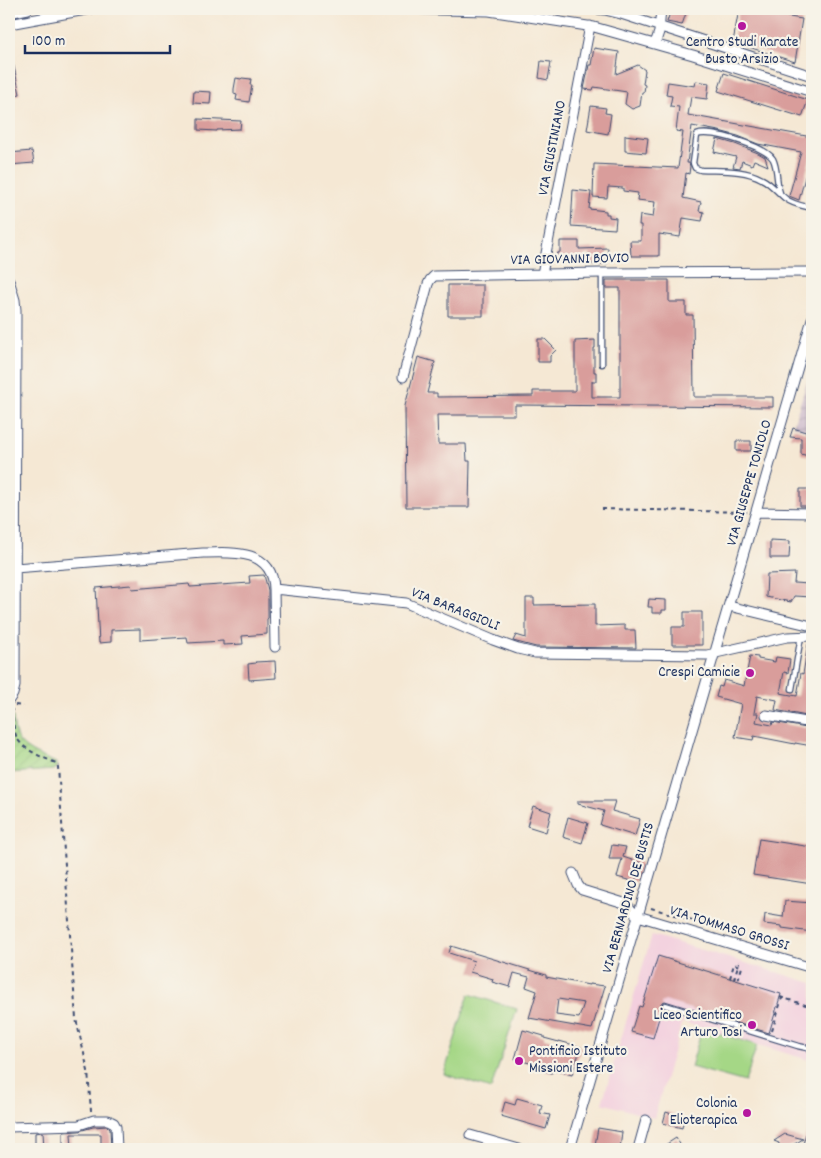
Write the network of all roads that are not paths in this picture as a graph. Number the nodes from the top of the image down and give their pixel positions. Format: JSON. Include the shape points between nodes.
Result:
{"nodes":[{"id":1,"x":24,"y":9,"type":"edge"},
{"id":2,"x":91,"y":9,"type":"edge"},
{"id":3,"x":395,"y":9,"type":"edge"},
{"id":4,"x":593,"y":9,"type":"edge"},
{"id":5,"x":661,"y":9,"type":"edge"},
{"id":6,"x":9,"y":12,"type":"edge"},
{"id":7,"x":514,"y":12,"type":"edge"},
{"id":8,"x":529,"y":13,"type":"edge"},
{"id":9,"x":25,"y":21,"type":"junction"},
{"id":10,"x":9,"y":24,"type":"edge"},
{"id":11,"x":590,"y":26,"type":"junction"},
{"id":12,"x":659,"y":26,"type":"junction"},
{"id":13,"x":656,"y":44,"type":"junction"},
{"id":14,"x":812,"y":76,"type":"edge"},
{"id":15,"x":812,"y":92,"type":"edge"},
{"id":16,"x":780,"y":193,"type":"junction"},
{"id":17,"x":812,"y":208,"type":"edge"},
{"id":18,"x":812,"y":272,"type":"edge"},
{"id":19,"x":602,"y":273,"type":"junction"},
{"id":20,"x":542,"y":274,"type":"junction"},
{"id":21,"x":9,"y":280,"type":"edge"},
{"id":22,"x":812,"y":319,"type":"edge"},
{"id":23,"x":12,"y":351,"type":"edge"},
{"id":24,"x":602,"y":364,"type":"dead end"},
{"id":25,"x":403,"y":377,"type":"dead end"},
{"id":26,"x":12,"y":443,"type":"edge"},
{"id":27,"x":756,"y":512,"type":"junction"},
{"id":28,"x":812,"y":512,"type":"edge"},
{"id":29,"x":15,"y":568,"type":"junction"},
{"id":30,"x":274,"y":589,"type":"junction"},
{"id":31,"x":729,"y":606,"type":"junction"},
{"id":32,"x":812,"y":626,"type":"edge"},
{"id":33,"x":801,"y":636,"type":"junction"},
{"id":34,"x":812,"y":636,"type":"edge"},
{"id":35,"x":275,"y":647,"type":"dead end"},
{"id":36,"x":714,"y":654,"type":"junction"},
{"id":37,"x":792,"y":689,"type":"dead end"},
{"id":38,"x":9,"y":699,"type":"edge"},
{"id":39,"x":766,"y":715,"type":"dead end"},
{"id":40,"x":812,"y":723,"type":"edge"},
{"id":41,"x":573,"y":873,"type":"dead end"},
{"id":42,"x":638,"y":916,"type":"junction"},
{"id":43,"x":812,"y":968,"type":"edge"},
{"id":44,"x":664,"y":1005,"type":"dead end"},
{"id":45,"x":812,"y":1049,"type":"edge"},
{"id":46,"x":646,"y":1120,"type":"dead end"},
{"id":47,"x":9,"y":1127,"type":"edge"},
{"id":48,"x":470,"y":1135,"type":"dead end"},
{"id":49,"x":118,"y":1149,"type":"edge"},
{"id":50,"x":519,"y":1149,"type":"edge"},
{"id":51,"x":570,"y":1149,"type":"edge"},
{"id":52,"x":638,"y":1149,"type":"edge"}],
"edges":[{"from":1,"to":6,"type":"street"},
{"from":1,"to":9,"type":"street"},
{"from":2,"to":9,"type":"street"},
{"from":3,"to":7,"type":"street"},
{"from":4,"to":12,"type":"street"},
{"from":5,"to":12,"type":"street"},
{"from":7,"to":8,"type":"street"},
{"from":8,"to":11,"type":"street"},
{"from":9,"to":10,"type":"street"},
{"from":11,"to":13,"type":"street"},
{"from":11,"to":20,"type":"street","name":"VIA GIUSTINIANO"},
{"from":12,"to":13,"type":"street"},
{"from":12,"to":14,"type":"street"},
{"from":13,"to":15,"type":"street"},
{"from":16,"to":16,"type":"lane","via":[[772,157],[765,152],[743,142],[704,133],[697,135],[695,168],[753,175]]},
{"from":16,"to":17,"type":"lane","via":[[787,200]]},
{"from":18,"to":19,"type":"street","name":"VIA GIOVANNI BOVIO"},
{"from":19,"to":20,"type":"street","name":"VIA GIOVANNI BOVIO"},
{"from":19,"to":24,"type":"lane"},
{"from":20,"to":25,"type":"street","name":"VIA GIOVANNI BOVIO","via":[[432,277]]},
{"from":21,"to":23,"type":"street","via":[[16,306]]},
{"from":22,"to":27,"type":"street","name":"VIA GIUSEPPE TONIOLO"},
{"from":23,"to":26,"type":"street"},
{"from":26,"to":29,"type":"street"},
{"from":27,"to":28,"type":"street"},
{"from":27,"to":31,"type":"street","name":"VIA GIUSEPPE TONIOLO"},
{"from":29,"to":30,"type":"street","via":[[235,553],[265,564],[273,577]]},
{"from":29,"to":38,"type":"street","via":[[15,686]]},
{"from":30,"to":35,"type":"street"},
{"from":30,"to":36,"type":"street","name":"VIA BARAGGIOLI","via":[[406,603],[501,643],[535,653]]},
{"from":31,"to":32,"type":"street"},
{"from":31,"to":36,"type":"street","name":"VIA GIUSEPPE TONIOLO"},
{"from":33,"to":34,"type":"street","name":"VIA BARAGGIOLI"},
{"from":33,"to":36,"type":"street","name":"VIA BARAGGIOLI"},
{"from":33,"to":37,"type":"lane"},
{"from":36,"to":42,"type":"street","name":"VIA BERNARDINO DE BUSTIS"},
{"from":39,"to":40,"type":"street"},
{"from":41,"to":42,"type":"street","via":[[582,890],[624,903]]},
{"from":42,"to":43,"type":"street","name":"VIA TOMMASO GROSSI"},
{"from":42,"to":51,"type":"street","name":"VIA BERNARDINO DE BUSTIS"},
{"from":44,"to":45,"type":"lane"},
{"from":46,"to":52,"type":"street"},
{"from":47,"to":49,"type":"street","via":[[110,1121],[117,1131]]},
{"from":48,"to":50,"type":"street"}]}
